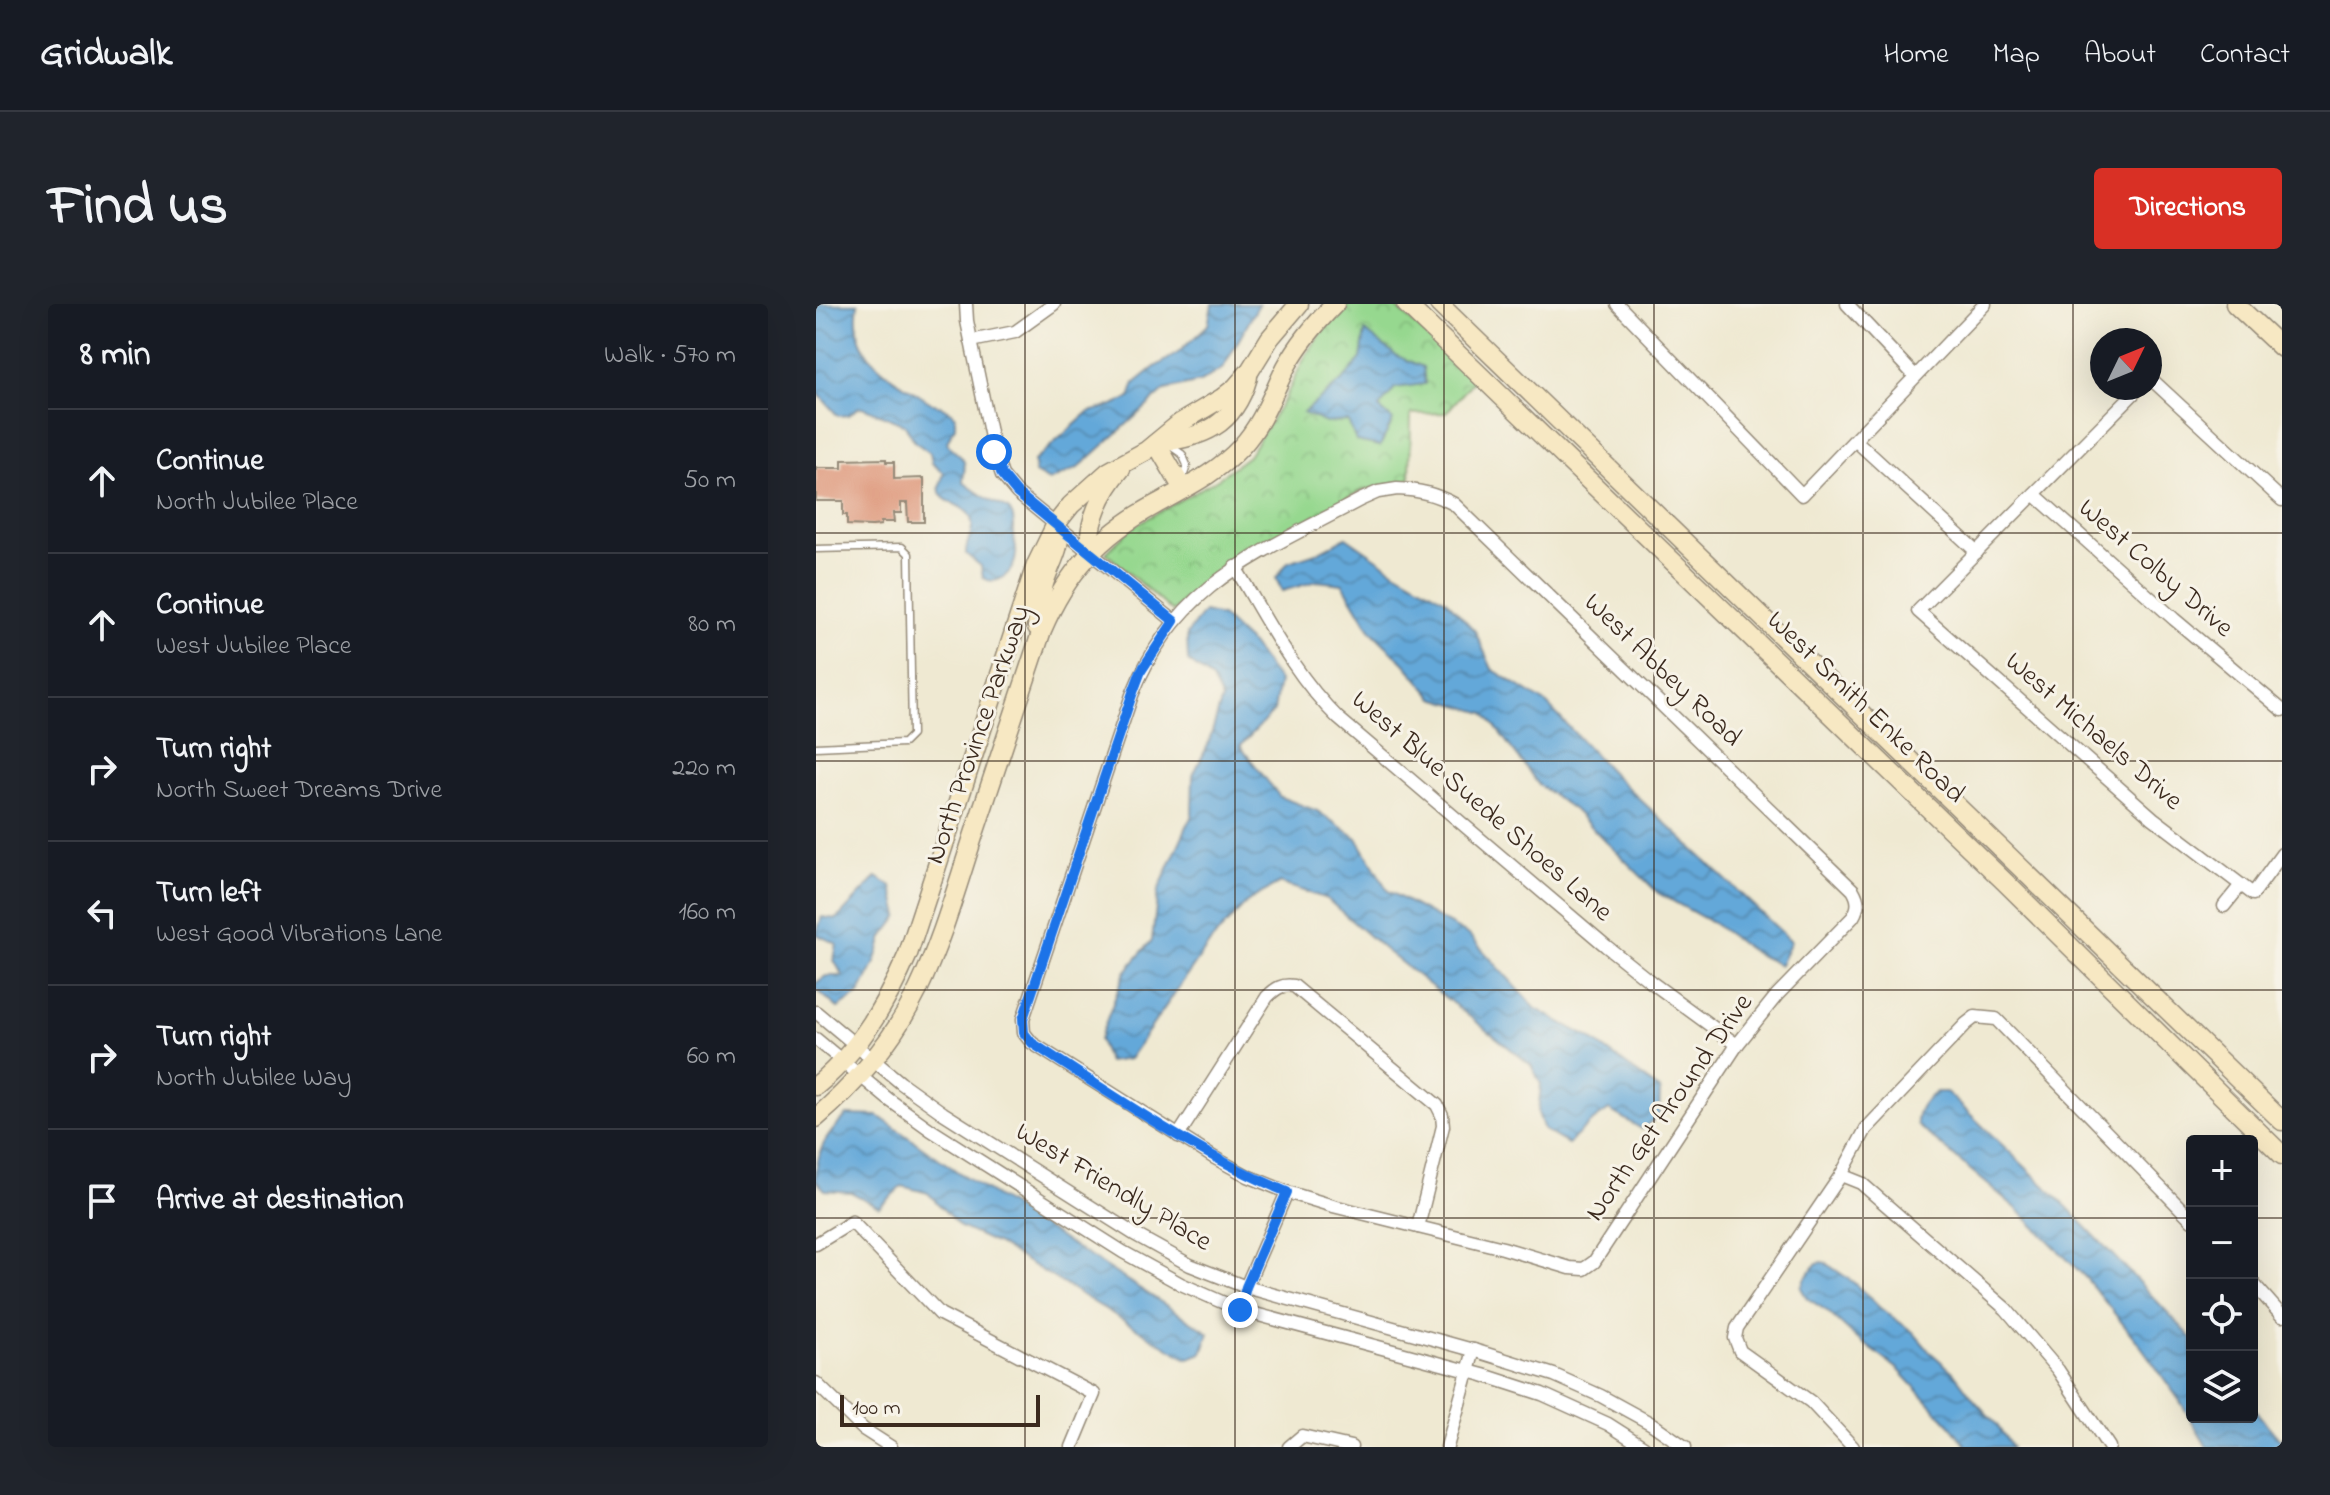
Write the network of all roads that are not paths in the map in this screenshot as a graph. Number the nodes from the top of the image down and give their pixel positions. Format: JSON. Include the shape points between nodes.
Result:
{"nodes":[{"id":1,"x":966,"y":304,"type":"edge"},
{"id":2,"x":1054,"y":304,"type":"edge"},
{"id":3,"x":1299,"y":304,"type":"edge"},
{"id":4,"x":1335,"y":304,"type":"edge"},
{"id":5,"x":1406,"y":304,"type":"edge"},
{"id":6,"x":1439,"y":304,"type":"edge"},
{"id":7,"x":1617,"y":304,"type":"edge"},
{"id":8,"x":1847,"y":304,"type":"edge"},
{"id":9,"x":1985,"y":304,"type":"edge"},
{"id":10,"x":2235,"y":304,"type":"edge"},
{"id":11,"x":971,"y":341,"type":"junction"},
{"id":12,"x":2282,"y":348,"type":"edge"},
{"id":13,"x":1915,"y":376,"type":"junction"},
{"id":14,"x":2162,"y":389,"type":"edge"},
{"id":15,"x":2127,"y":400,"type":"edge"},
{"id":16,"x":1855,"y":440,"type":"junction"},
{"id":17,"x":1161,"y":443,"type":"junction"},
{"id":18,"x":1131,"y":458,"type":"junction"},
{"id":19,"x":1182,"y":487,"type":"junction"},
{"id":20,"x":2034,"y":494,"type":"junction"},
{"id":21,"x":2282,"y":500,"type":"edge"},
{"id":22,"x":1056,"y":524,"type":"junction"},
{"id":23,"x":816,"y":549,"type":"edge"},
{"id":24,"x":1091,"y":552,"type":"junction"},
{"id":25,"x":1977,"y":552,"type":"junction"},
{"id":26,"x":1235,"y":567,"type":"junction"},
{"id":27,"x":1174,"y":621,"type":"junction"},
{"id":28,"x":1036,"y":650,"type":"junction"},
{"id":29,"x":2282,"y":710,"type":"edge"},
{"id":30,"x":816,"y":747,"type":"edge"},
{"id":31,"x":2282,"y":854,"type":"edge"},
{"id":32,"x":2241,"y":885,"type":"junction"},
{"id":33,"x":1858,"y":903,"type":"joint"},
{"id":34,"x":2224,"y":906,"type":"dead end"},
{"id":35,"x":816,"y":1012,"type":"edge"},
{"id":36,"x":816,"y":1039,"type":"edge"},
{"id":37,"x":856,"y":1045,"type":"junction"},
{"id":38,"x":1737,"y":1045,"type":"junction"},
{"id":39,"x":873,"y":1059,"type":"junction"},
{"id":40,"x":842,"y":1060,"type":"junction"},
{"id":41,"x":860,"y":1076,"type":"junction"},
{"id":42,"x":816,"y":1086,"type":"edge"},
{"id":43,"x":816,"y":1118,"type":"edge"},
{"id":44,"x":2282,"y":1121,"type":"edge"},
{"id":45,"x":1178,"y":1136,"type":"junction"},
{"id":46,"x":2282,"y":1155,"type":"edge"},
{"id":47,"x":1841,"y":1175,"type":"junction"},
{"id":48,"x":1287,"y":1192,"type":"junction"},
{"id":49,"x":2186,"y":1214,"type":"edge"},
{"id":50,"x":1418,"y":1227,"type":"junction"},
{"id":51,"x":816,"y":1244,"type":"edge"},
{"id":52,"x":1246,"y":1287,"type":"junction"},
{"id":53,"x":2258,"y":1289,"type":"edge"},
{"id":54,"x":1240,"y":1310,"type":"junction"},
{"id":55,"x":2282,"y":1316,"type":"edge"},
{"id":56,"x":1474,"y":1350,"type":"junction"},
{"id":57,"x":1468,"y":1371,"type":"junction"},
{"id":58,"x":816,"y":1383,"type":"edge"},
{"id":59,"x":891,"y":1447,"type":"edge"},
{"id":60,"x":1072,"y":1447,"type":"edge"},
{"id":61,"x":1289,"y":1447,"type":"edge"},
{"id":62,"x":1351,"y":1447,"type":"edge"},
{"id":63,"x":1447,"y":1447,"type":"edge"},
{"id":64,"x":1644,"y":1447,"type":"edge"},
{"id":65,"x":1685,"y":1447,"type":"edge"},
{"id":66,"x":1853,"y":1447,"type":"edge"},
{"id":67,"x":2109,"y":1447,"type":"edge"}],
"edges":[{"from":1,"to":11,"type":"street"},
{"from":2,"to":11,"type":"street","via":[[1015,332]]},
{"from":3,"to":17,"type":"street","name":"North Province Parkway","via":[[1236,387],[1180,423]]},
{"from":4,"to":19,"type":"street","name":"North Province Parkway","via":[[1299,346],[1242,447],[1212,472]]},
{"from":5,"to":46,"type":"street","name":"West Smith Enke Road"},
{"from":6,"to":44,"type":"street","name":"West Smith Enke Road"},
{"from":7,"to":16,"type":"street","via":[[1802,495]]},
{"from":8,"to":13,"type":"street"},
{"from":9,"to":13,"type":"street"},
{"from":10,"to":12,"type":"street"},
{"from":11,"to":22,"type":"street","via":[[1002,475]]},
{"from":13,"to":16,"type":"street"},
{"from":14,"to":21,"type":"street"},
{"from":15,"to":20,"type":"street"},
{"from":16,"to":25,"type":"street"},
{"from":17,"to":18,"type":"street","name":"North Province Parkway"},
{"from":17,"to":19,"type":"street"},
{"from":18,"to":22,"type":"street","name":"North Province Parkway","via":[[1090,487]]},
{"from":18,"to":24,"type":"street","via":[[1100,501],[1090,532]]},
{"from":19,"to":24,"type":"street","name":"North Province Parkway"},
{"from":20,"to":25,"type":"street"},
{"from":20,"to":29,"type":"street","name":"West Colby Drive"},
{"from":22,"to":24,"type":"street"},
{"from":22,"to":28,"type":"street","via":[[1060,539],[1043,586]]},
{"from":22,"to":37,"type":"street","name":"North Province Parkway","via":[[1032,577],[908,954]]},
{"from":23,"to":30,"type":"lane","via":[[902,547],[909,554],[912,735],[904,743]]},
{"from":24,"to":27,"type":"street"},
{"from":24,"to":28,"type":"street","name":"North Province Parkway","via":[[1062,589]]},
{"from":25,"to":32,"type":"street","name":"West Michaels Drive","via":[[1918,611],[2153,818]]},
{"from":26,"to":27,"type":"street"},
{"from":26,"to":33,"type":"street","name":"West Abbey Road","via":[[1378,492],[1418,490],[1454,504],[1853,890]]},
{"from":26,"to":38,"type":"street","name":"West Blue Suede Shoes Lane","via":[[1300,676],[1338,718],[1617,955]]},
{"from":27,"to":45,"type":"street","via":[[1141,671],[1023,1019],[1032,1043]]},
{"from":28,"to":39,"type":"street","name":"North Province Parkway","via":[[930,965],[906,1013]]},
{"from":31,"to":32,"type":"street","name":"West Michaels Drive","via":[[2253,894]]},
{"from":32,"to":34,"type":"street"},
{"from":33,"to":38,"type":"street","name":"North Get Around Drive","via":[[1853,917]]},
{"from":35,"to":37,"type":"street","name":"West Friendly Place"},
{"from":36,"to":40,"type":"street","name":"West Friendly Place"},
{"from":37,"to":39,"type":"street","name":"West Friendly Place"},
{"from":37,"to":40,"type":"street","name":"North Province Parkway"},
{"from":38,"to":50,"type":"street","name":"North Get Around Drive","via":[[1594,1262],[1584,1269]]},
{"from":39,"to":41,"type":"street","name":"North Province Parkway"},
{"from":39,"to":52,"type":"street","name":"West Friendly Place","via":[[943,1113],[1154,1246]]},
{"from":40,"to":41,"type":"street","name":"West Friendly Place"},
{"from":40,"to":42,"type":"street","name":"North Province Parkway"},
{"from":41,"to":43,"type":"street","name":"North Province Parkway"},
{"from":41,"to":54,"type":"street","name":"West Friendly Place","via":[[931,1130],[1123,1252]]},
{"from":45,"to":48,"type":"street"},
{"from":45,"to":50,"type":"street","via":[[1267,997],[1284,984],[1294,986],[1437,1105],[1443,1126]]},
{"from":47,"to":49,"type":"street","via":[[1866,1129],[1966,1024],[1975,1017],[1996,1019]]},
{"from":47,"to":66,"type":"street","via":[[1735,1338],[1740,1351],[1811,1402]]},
{"from":47,"to":67,"type":"street","via":[[1861,1183],[2006,1309],[2058,1370]]},
{"from":48,"to":50,"type":"street"},
{"from":48,"to":52,"type":"street"},
{"from":51,"to":60,"type":"street","via":[[852,1222],[940,1314],[1094,1394]]},
{"from":52,"to":54,"type":"street"},
{"from":52,"to":56,"type":"street","name":"West Friendly Place"},
{"from":53,"to":55,"type":"street"},
{"from":54,"to":57,"type":"street","name":"West Friendly Place"},
{"from":56,"to":57,"type":"street"},
{"from":56,"to":65,"type":"street","name":"West Friendly Place","via":[[1601,1396]]},
{"from":57,"to":63,"type":"street"},
{"from":57,"to":64,"type":"street","name":"West Friendly Place","via":[[1542,1394]]},
{"from":58,"to":59,"type":"street","via":[[863,1429]]},
{"from":61,"to":62,"type":"street","via":[[1302,1436]]}]}
